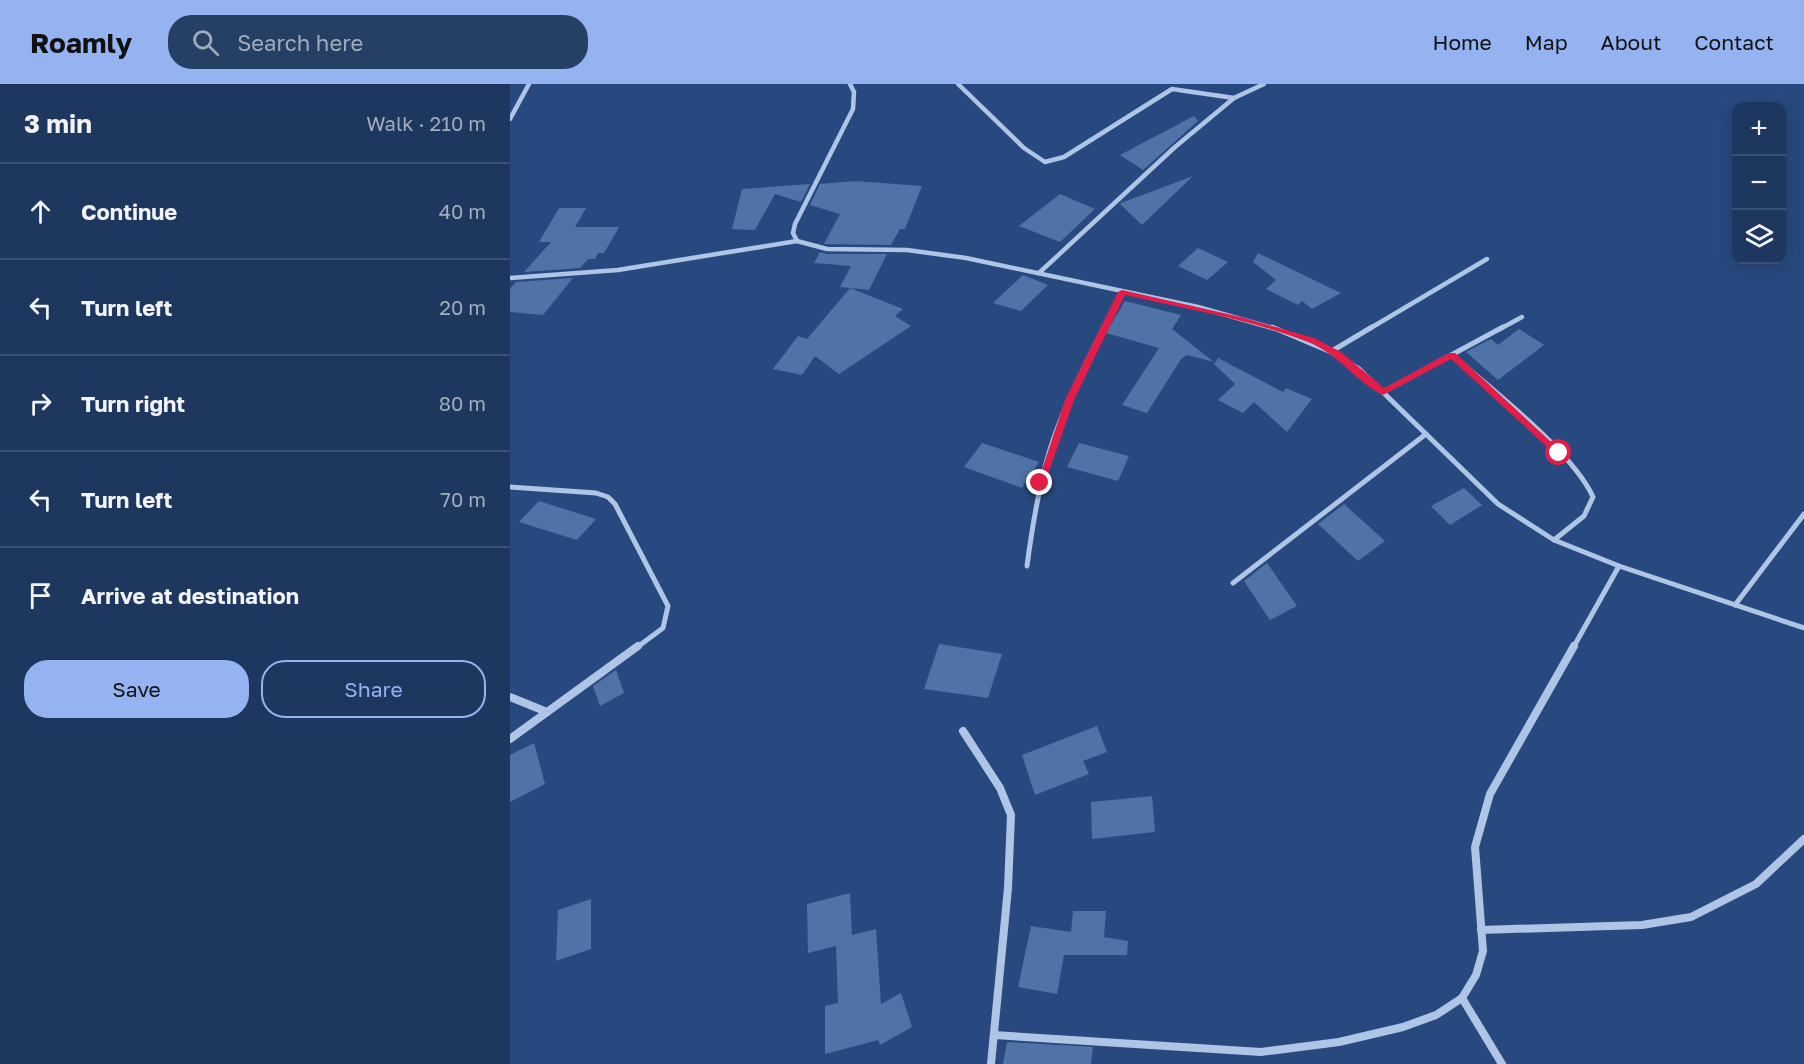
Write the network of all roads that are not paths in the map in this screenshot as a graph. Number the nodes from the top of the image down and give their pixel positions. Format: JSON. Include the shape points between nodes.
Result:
{"nodes":[{"id":1,"x":529,"y":84,"type":"edge"},
{"id":2,"x":850,"y":84,"type":"edge"},
{"id":3,"x":958,"y":84,"type":"edge"},
{"id":4,"x":1264,"y":84,"type":"edge"},
{"id":5,"x":1234,"y":98,"type":"junction"},
{"id":6,"x":510,"y":119,"type":"edge"},
{"id":7,"x":797,"y":241,"type":"junction"},
{"id":8,"x":1487,"y":259,"type":"dead end"},
{"id":9,"x":1039,"y":273,"type":"junction"},
{"id":10,"x":510,"y":278,"type":"edge"},
{"id":11,"x":1122,"y":292,"type":"junction"},
{"id":12,"x":1522,"y":317,"type":"dead end"},
{"id":13,"x":1332,"y":351,"type":"junction"},
{"id":14,"x":1452,"y":355,"type":"junction"},
{"id":15,"x":1383,"y":392,"type":"junction"},
{"id":16,"x":1426,"y":434,"type":"junction"},
{"id":17,"x":510,"y":487,"type":"edge"},
{"id":18,"x":1804,"y":514,"type":"edge"},
{"id":19,"x":1554,"y":540,"type":"junction"},
{"id":20,"x":1027,"y":566,"type":"dead end"},
{"id":21,"x":1619,"y":566,"type":"junction"},
{"id":22,"x":1233,"y":583,"type":"dead end"},
{"id":23,"x":1735,"y":605,"type":"junction"},
{"id":24,"x":1804,"y":628,"type":"edge"},
{"id":25,"x":510,"y":697,"type":"edge"},
{"id":26,"x":547,"y":712,"type":"junction"},
{"id":27,"x":963,"y":731,"type":"dead end"},
{"id":28,"x":510,"y":739,"type":"edge"},
{"id":29,"x":1804,"y":839,"type":"edge"},
{"id":30,"x":1481,"y":930,"type":"junction"},
{"id":31,"x":1462,"y":998,"type":"junction"},
{"id":32,"x":994,"y":1035,"type":"junction"},
{"id":33,"x":991,"y":1064,"type":"edge"},
{"id":34,"x":1502,"y":1064,"type":"edge"}],
"edges":[{"from":1,"to":6,"type":"street"},
{"from":2,"to":7,"type":"street","via":[[854,109],[795,224],[793,233]]},
{"from":3,"to":5,"type":"street","via":[[1034,157],[1052,162],[1065,158],[1172,89]]},
{"from":4,"to":5,"type":"street"},
{"from":5,"to":9,"type":"street"},
{"from":7,"to":9,"type":"street","via":[[826,249],[923,251]]},
{"from":7,"to":10,"type":"street","via":[[562,276]]},
{"from":8,"to":13,"type":"street"},
{"from":9,"to":11,"type":"street"},
{"from":11,"to":13,"type":"street","via":[[1260,325],[1311,340]]},
{"from":11,"to":20,"type":"street","via":[[1050,450],[1033,518]]},
{"from":12,"to":14,"type":"street"},
{"from":13,"to":15,"type":"street"},
{"from":14,"to":15,"type":"street"},
{"from":14,"to":19,"type":"street","via":[[1590,485],[1592,504]]},
{"from":15,"to":16,"type":"street"},
{"from":16,"to":19,"type":"street","via":[[1498,504]]},
{"from":16,"to":22,"type":"street"},
{"from":17,"to":26,"type":"street","via":[[608,497],[668,606],[663,628]]},
{"from":18,"to":23,"type":"street"},
{"from":19,"to":21,"type":"street"},
{"from":21,"to":23,"type":"street"},
{"from":21,"to":30,"type":"street","via":[[1490,794],[1475,847]]},
{"from":23,"to":24,"type":"street"},
{"from":25,"to":26,"type":"street"},
{"from":26,"to":28,"type":"street"},
{"from":27,"to":32,"type":"street","via":[[1000,788],[1011,815]]},
{"from":29,"to":30,"type":"street","via":[[1756,884],[1691,917],[1642,925]]},
{"from":30,"to":31,"type":"street","via":[[1483,951],[1476,975]]},
{"from":31,"to":32,"type":"street","via":[[1437,1015],[1403,1027],[1339,1042],[1261,1052]]},
{"from":31,"to":34,"type":"street"},
{"from":32,"to":33,"type":"street"}]}
